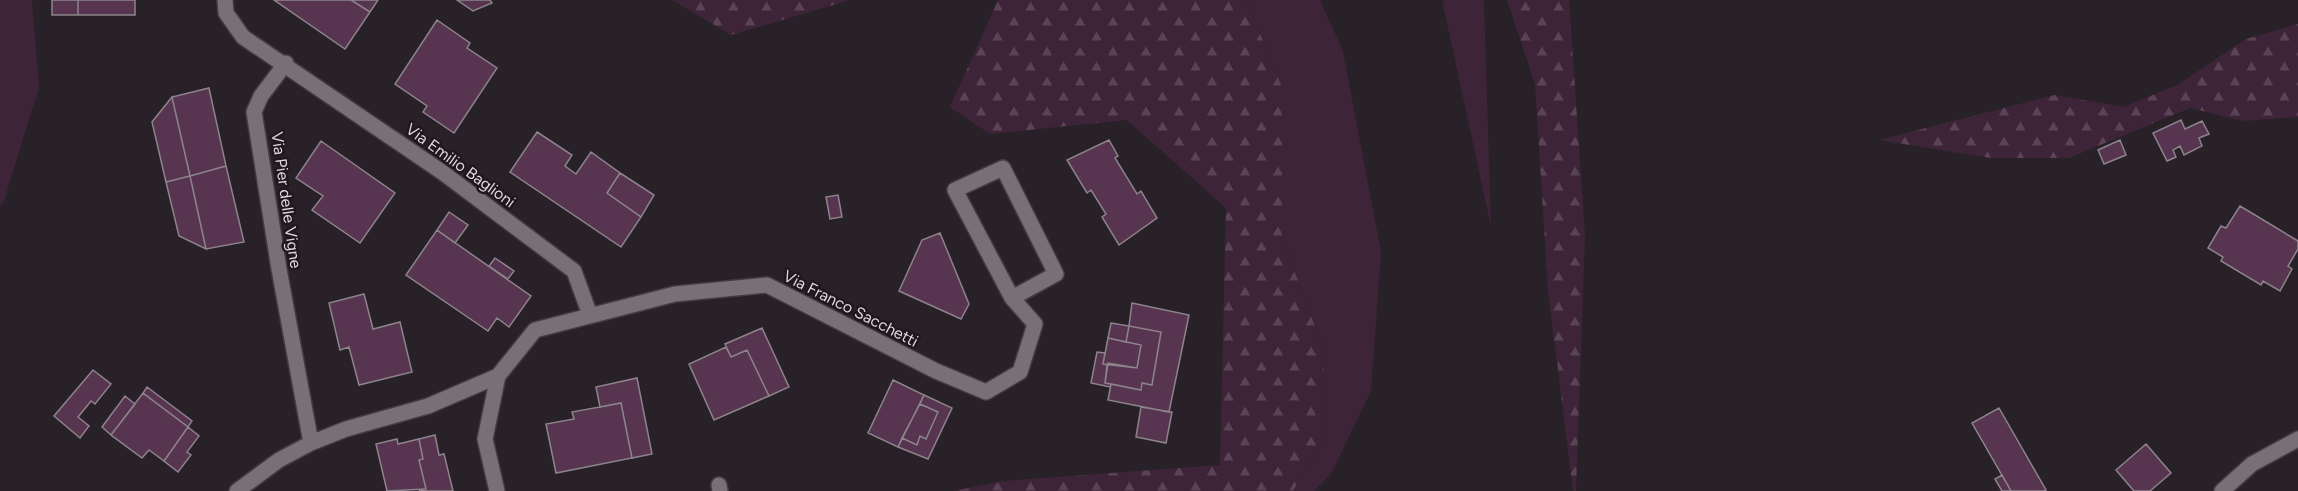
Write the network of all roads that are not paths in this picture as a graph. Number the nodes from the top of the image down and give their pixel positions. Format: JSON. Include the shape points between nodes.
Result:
{"nodes":[{"id":1,"x":225,"y":0,"type":"edge"},
{"id":2,"x":286,"y":63,"type":"junction"},
{"id":3,"x":1012,"y":298,"type":"junction"},
{"id":4,"x":590,"y":315,"type":"junction"},
{"id":5,"x":498,"y":376,"type":"junction"},
{"id":6,"x":2298,"y":439,"type":"edge"},
{"id":7,"x":311,"y":442,"type":"junction"},
{"id":8,"x":237,"y":491,"type":"edge"},
{"id":9,"x":498,"y":491,"type":"edge"},
{"id":10,"x":2222,"y":491,"type":"edge"}],
"edges":[{"from":1,"to":2,"type":"street","via":[[226,13],[243,37]]},
{"from":2,"to":4,"type":"street","name":"Via Emilio Baglioni","via":[[574,271]]},
{"from":2,"to":7,"type":"street","name":"Via Pier delle Vigne","via":[[254,112]]},
{"from":3,"to":3,"type":"street","name":"Via Franco Sacchetti","via":[[1056,274],[1003,168],[955,190]]},
{"from":3,"to":4,"type":"street","name":"Via Franco Sacchetti","via":[[1035,324],[1020,372],[986,392],[936,371],[767,285],[675,294]]},
{"from":4,"to":5,"type":"street","name":"Via Franco Sacchetti","via":[[536,330]]},
{"from":5,"to":7,"type":"street","via":[[428,405]]},
{"from":5,"to":9,"type":"street","name":"Via Franco Sacchetti","via":[[485,439]]},
{"from":6,"to":10,"type":"street","via":[[2252,464]]},
{"from":7,"to":8,"type":"street"}]}
